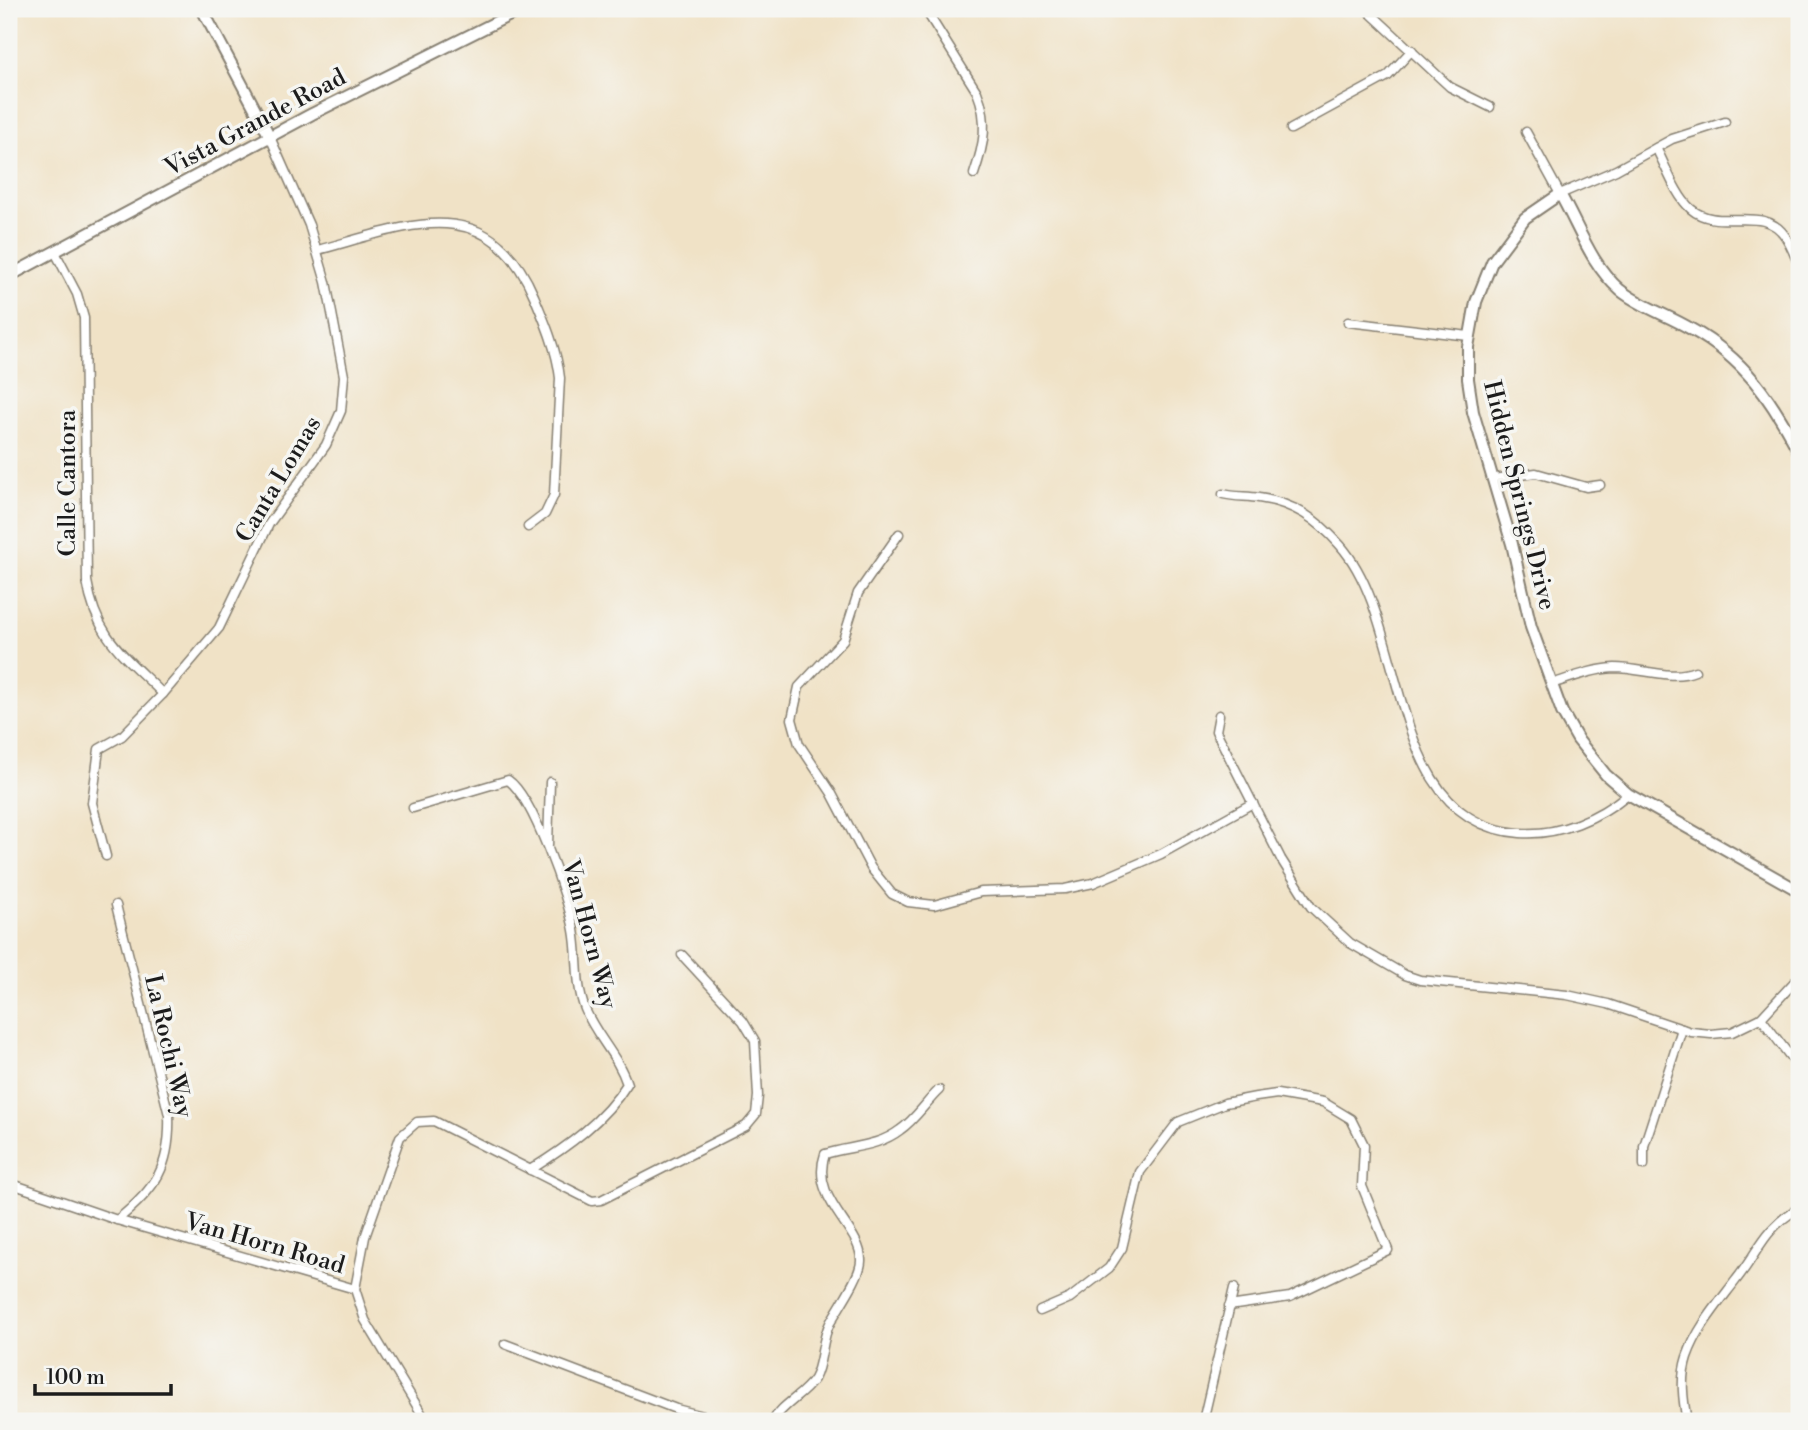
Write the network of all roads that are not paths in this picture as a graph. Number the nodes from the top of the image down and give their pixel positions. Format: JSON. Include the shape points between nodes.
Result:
{"nodes":[{"id":1,"x":202,"y":9,"type":"edge"},
{"id":2,"x":522,"y":9,"type":"edge"},
{"id":3,"x":925,"y":9,"type":"edge"},
{"id":4,"x":1366,"y":9,"type":"edge"},
{"id":5,"x":1412,"y":50,"type":"junction"},
{"id":6,"x":1490,"y":107,"type":"dead end"},
{"id":7,"x":1725,"y":122,"type":"dead end"},
{"id":8,"x":1291,"y":129,"type":"dead end"},
{"id":9,"x":1526,"y":132,"type":"dead end"},
{"id":10,"x":270,"y":137,"type":"junction"},
{"id":11,"x":1656,"y":148,"type":"junction"},
{"id":12,"x":974,"y":174,"type":"dead end"},
{"id":13,"x":1560,"y":194,"type":"junction"},
{"id":14,"x":318,"y":250,"type":"junction"},
{"id":15,"x":55,"y":252,"type":"junction"},
{"id":16,"x":1799,"y":265,"type":"edge"},
{"id":17,"x":9,"y":276,"type":"edge"},
{"id":18,"x":1348,"y":321,"type":"dead end"},
{"id":19,"x":1469,"y":336,"type":"junction"},
{"id":20,"x":1799,"y":452,"type":"edge"},
{"id":21,"x":1493,"y":479,"type":"junction"},
{"id":22,"x":1600,"y":485,"type":"dead end"},
{"id":23,"x":1223,"y":494,"type":"dead end"},
{"id":24,"x":528,"y":527,"type":"dead end"},
{"id":25,"x":899,"y":534,"type":"dead end"},
{"id":26,"x":1695,"y":671,"type":"dead end"},
{"id":27,"x":1552,"y":684,"type":"junction"},
{"id":28,"x":163,"y":694,"type":"junction"},
{"id":29,"x":1219,"y":715,"type":"dead end"},
{"id":30,"x":550,"y":782,"type":"dead end"},
{"id":31,"x":1628,"y":794,"type":"junction"},
{"id":32,"x":1253,"y":803,"type":"junction"},
{"id":33,"x":413,"y":808,"type":"dead end"},
{"id":34,"x":548,"y":851,"type":"junction"},
{"id":35,"x":106,"y":856,"type":"dead end"},
{"id":36,"x":1799,"y":891,"type":"edge"},
{"id":37,"x":116,"y":905,"type":"dead end"},
{"id":38,"x":682,"y":955,"type":"dead end"},
{"id":39,"x":1799,"y":976,"type":"edge"},
{"id":40,"x":1761,"y":1018,"type":"junction"},
{"id":41,"x":1682,"y":1029,"type":"junction"},
{"id":42,"x":1799,"y":1069,"type":"edge"},
{"id":43,"x":939,"y":1090,"type":"dead end"},
{"id":44,"x":1644,"y":1165,"type":"dead end"},
{"id":45,"x":530,"y":1170,"type":"junction"},
{"id":46,"x":9,"y":1183,"type":"edge"},
{"id":47,"x":1796,"y":1210,"type":"edge"},
{"id":48,"x":117,"y":1220,"type":"junction"},
{"id":49,"x":1799,"y":1220,"type":"edge"},
{"id":50,"x":1234,"y":1288,"type":"dead end"},
{"id":51,"x":355,"y":1289,"type":"junction"},
{"id":52,"x":1229,"y":1306,"type":"junction"},
{"id":53,"x":1040,"y":1311,"type":"dead end"},
{"id":54,"x":505,"y":1344,"type":"dead end"},
{"id":55,"x":426,"y":1421,"type":"edge"},
{"id":56,"x":723,"y":1421,"type":"edge"},
{"id":57,"x":773,"y":1421,"type":"edge"},
{"id":58,"x":1203,"y":1421,"type":"edge"},
{"id":59,"x":1687,"y":1421,"type":"edge"}],
"edges":[{"from":1,"to":10,"type":"street","name":"Canta Lomas"},
{"from":2,"to":10,"type":"street","name":"Vista Grande Road"},
{"from":3,"to":12,"type":"street","via":[[982,107],[984,142]]},
{"from":4,"to":5,"type":"street"},
{"from":5,"to":6,"type":"street","via":[[1450,87]]},
{"from":5,"to":8,"type":"street","via":[[1388,76]]},
{"from":7,"to":11,"type":"street","name":"Hidden Springs Drive"},
{"from":9,"to":13,"type":"street"},
{"from":10,"to":14,"type":"street","name":"Canta Lomas"},
{"from":10,"to":15,"type":"street","name":"Vista Grande Road"},
{"from":11,"to":13,"type":"street","name":"Hidden Springs Drive"},
{"from":11,"to":16,"type":"street","via":[[1692,210],[1712,220],[1769,223],[1785,236]]},
{"from":13,"to":19,"type":"street","name":"Hidden Springs Drive","via":[[1525,218],[1492,262]]},
{"from":13,"to":20,"type":"street","via":[[1607,277],[1636,301],[1731,354],[1767,394]]},
{"from":14,"to":24,"type":"street","via":[[402,228],[450,223],[482,233],[517,262],[539,308],[560,378],[554,495],[545,514]]},
{"from":14,"to":28,"type":"street","name":"Canta Lomas","via":[[344,376],[338,422],[269,524],[219,628]]},
{"from":15,"to":17,"type":"street","name":"Vista Grande Road"},
{"from":15,"to":28,"type":"street","name":"Calle Cantora","via":[[77,293],[85,327],[91,606],[106,637]]},
{"from":18,"to":19,"type":"street"},
{"from":19,"to":21,"type":"street","name":"Hidden Springs Drive","via":[[1470,396]]},
{"from":21,"to":22,"type":"street","via":[[1535,473],[1586,487]]},
{"from":21,"to":27,"type":"street","name":"Hidden Springs Drive","via":[[1531,627]]},
{"from":23,"to":31,"type":"street","via":[[1264,498],[1298,508],[1345,551],[1374,605],[1422,762],[1457,809],[1488,826],[1534,833],[1591,818]]},
{"from":25,"to":32,"type":"street","via":[[858,593],[843,640],[799,687],[792,719],[799,744],[891,894],[908,902],[934,905],[981,892],[1065,889],[1093,883],[1161,854]]},
{"from":26,"to":27,"type":"street","via":[[1680,677],[1613,668]]},
{"from":27,"to":31,"type":"street","name":"Hidden Springs Drive","via":[[1562,712],[1583,746]]},
{"from":28,"to":35,"type":"street","name":"Canta Lomas","via":[[122,736],[99,749],[92,803]]},
{"from":29,"to":32,"type":"street","via":[[1216,731]]},
{"from":30,"to":34,"type":"street","name":"Van Horn Way"},
{"from":31,"to":36,"type":"street","name":"Hidden Springs Drive"},
{"from":32,"to":41,"type":"street","via":[[1311,907],[1376,961],[1420,980],[1567,995]]},
{"from":33,"to":34,"type":"street","via":[[508,779],[517,786]]},
{"from":34,"to":45,"type":"street","name":"Van Horn Way","via":[[574,929],[585,1009],[627,1084],[615,1103],[568,1146]]},
{"from":37,"to":48,"type":"street","name":"La Rochi Way","via":[[170,1133],[163,1169],[146,1197]]},
{"from":38,"to":45,"type":"street","name":"Van Horn Road","via":[[743,1021],[755,1041],[756,1114],[746,1126],[601,1200],[587,1200]]},
{"from":39,"to":40,"type":"street"},
{"from":40,"to":41,"type":"street","via":[[1721,1034]]},
{"from":40,"to":42,"type":"street"},
{"from":41,"to":44,"type":"street","via":[[1644,1146]]},
{"from":43,"to":57,"type":"street","via":[[890,1137],[825,1154],[820,1168],[823,1180],[861,1253],[862,1265],[828,1326],[815,1377]]},
{"from":45,"to":51,"type":"street","name":"Van Horn Road","via":[[434,1121],[416,1122],[404,1130],[365,1237]]},
{"from":46,"to":48,"type":"street","name":"Van Horn Road"},
{"from":47,"to":49,"type":"street"},
{"from":47,"to":59,"type":"street","via":[[1777,1222],[1757,1245],[1704,1321],[1684,1372]]},
{"from":48,"to":51,"type":"street","name":"Van Horn Road"},
{"from":50,"to":52,"type":"street"},
{"from":51,"to":55,"type":"street","via":[[366,1320]]},
{"from":52,"to":53,"type":"street","via":[[1290,1297],[1388,1250],[1362,1186],[1364,1145],[1359,1131],[1352,1119],[1323,1102],[1277,1094],[1225,1103],[1178,1122],[1140,1172],[1122,1248],[1109,1268],[1070,1298]]},
{"from":52,"to":58,"type":"street"},
{"from":54,"to":56,"type":"street","via":[[676,1409]]}]}
